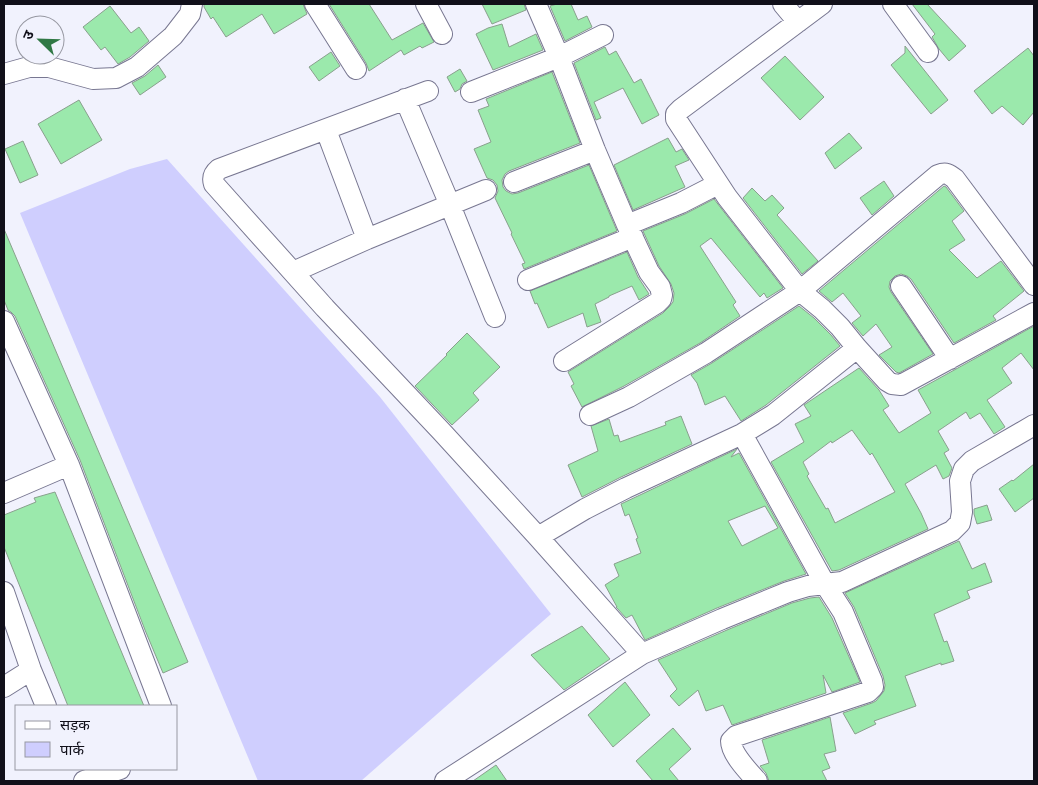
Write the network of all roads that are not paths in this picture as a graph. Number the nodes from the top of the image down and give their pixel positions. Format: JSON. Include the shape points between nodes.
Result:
{"nodes":[{"id":1,"x":192,"y":4,"type":"edge"},
{"id":2,"x":316,"y":4,"type":"edge"},
{"id":3,"x":426,"y":4,"type":"edge"},
{"id":4,"x":536,"y":4,"type":"edge"},
{"id":5,"x":783,"y":4,"type":"edge"},
{"id":6,"x":822,"y":4,"type":"edge"},
{"id":7,"x":894,"y":4,"type":"edge"},
{"id":8,"x":798,"y":22,"type":"junction"},
{"id":9,"x":442,"y":34,"type":"dead end"},
{"id":10,"x":603,"y":35,"type":"dead end"},
{"id":11,"x":928,"y":52,"type":"dead end"},
{"id":12,"x":559,"y":56,"type":"junction"},
{"id":13,"x":356,"y":69,"type":"dead end"},
{"id":14,"x":4,"y":74,"type":"edge"},
{"id":15,"x":428,"y":90,"type":"dead end"},
{"id":16,"x":471,"y":92,"type":"dead end"},
{"id":17,"x":405,"y":99,"type":"junction"},
{"id":18,"x":326,"y":130,"type":"junction"},
{"id":19,"x":595,"y":150,"type":"junction"},
{"id":20,"x":514,"y":182,"type":"dead end"},
{"id":21,"x":718,"y":184,"type":"junction"},
{"id":22,"x":486,"y":190,"type":"dead end"},
{"id":23,"x":450,"y":205,"type":"junction"},
{"id":24,"x":630,"y":231,"type":"junction"},
{"id":25,"x":367,"y":239,"type":"junction"},
{"id":26,"x":293,"y":272,"type":"junction"},
{"id":27,"x":528,"y":280,"type":"dead end"},
{"id":28,"x":1034,"y":285,"type":"edge"},
{"id":29,"x":901,"y":286,"type":"dead end"},
{"id":30,"x":800,"y":291,"type":"junction"},
{"id":31,"x":1034,"y":314,"type":"edge"},
{"id":32,"x":495,"y":317,"type":"dead end"},
{"id":33,"x":4,"y":321,"type":"edge"},
{"id":34,"x":857,"y":348,"type":"junction"},
{"id":35,"x":950,"y":359,"type":"junction"},
{"id":36,"x":564,"y":360,"type":"dead end"},
{"id":37,"x":590,"y":415,"type":"dead end"},
{"id":38,"x":1034,"y":425,"type":"edge"},
{"id":39,"x":742,"y":434,"type":"junction"},
{"id":40,"x":69,"y":466,"type":"junction"},
{"id":41,"x":4,"y":493,"type":"edge"},
{"id":42,"x":538,"y":537,"type":"junction"},
{"id":43,"x":825,"y":584,"type":"junction"},
{"id":44,"x":4,"y":592,"type":"edge"},
{"id":45,"x":642,"y":654,"type":"junction"},
{"id":46,"x":31,"y":670,"type":"junction"},
{"id":47,"x":4,"y":687,"type":"edge"},
{"id":48,"x":46,"y":705,"type":"edge"},
{"id":49,"x":161,"y":705,"type":"edge"},
{"id":50,"x":117,"y":770,"type":"edge"},
{"id":51,"x":84,"y":781,"type":"edge"},
{"id":52,"x":445,"y":781,"type":"edge"},
{"id":53,"x":757,"y":781,"type":"edge"}],
"edges":[{"from":1,"to":14,"type":"street","via":[[190,14],[173,36],[137,67],[116,78],[93,78],[48,67],[29,67]]},
{"from":2,"to":13,"type":"street"},
{"from":3,"to":9,"type":"street"},
{"from":4,"to":12,"type":"street"},
{"from":5,"to":8,"type":"street"},
{"from":6,"to":8,"type":"street"},
{"from":7,"to":11,"type":"street"},
{"from":8,"to":21,"type":"street","via":[[676,114],[676,120]]},
{"from":10,"to":12,"type":"street"},
{"from":12,"to":16,"type":"street"},
{"from":12,"to":19,"type":"street"},
{"from":15,"to":17,"type":"street"},
{"from":17,"to":18,"type":"street"},
{"from":17,"to":23,"type":"street"},
{"from":18,"to":25,"type":"street"},
{"from":18,"to":26,"type":"street","via":[[219,170],[212,179]]},
{"from":19,"to":20,"type":"street"},
{"from":19,"to":24,"type":"street"},
{"from":21,"to":24,"type":"street"},
{"from":21,"to":30,"type":"street"},
{"from":22,"to":23,"type":"street"},
{"from":23,"to":25,"type":"street"},
{"from":23,"to":32,"type":"street"},
{"from":24,"to":27,"type":"street"},
{"from":24,"to":36,"type":"street","via":[[649,272],[660,287],[661,299]]},
{"from":25,"to":26,"type":"street"},
{"from":26,"to":42,"type":"street"},
{"from":28,"to":30,"type":"street","via":[[955,179],[943,173]]},
{"from":29,"to":35,"type":"street"},
{"from":30,"to":34,"type":"street","via":[[840,327]]},
{"from":30,"to":37,"type":"street","via":[[706,353],[629,397]]},
{"from":31,"to":35,"type":"street"},
{"from":33,"to":40,"type":"street"},
{"from":34,"to":35,"type":"street","via":[[892,384],[902,385]]},
{"from":34,"to":39,"type":"street","via":[[773,415]]},
{"from":38,"to":43,"type":"street","via":[[972,461],[964,469],[960,481],[960,523],[952,531],[842,582]]},
{"from":39,"to":42,"type":"street","via":[[626,488]]},
{"from":39,"to":43,"type":"street"},
{"from":40,"to":41,"type":"street"},
{"from":40,"to":49,"type":"street"},
{"from":42,"to":45,"type":"street"},
{"from":43,"to":45,"type":"street","via":[[788,592]]},
{"from":43,"to":53,"type":"street","via":[[843,612],[873,687],[868,692],[736,736],[731,747]]},
{"from":44,"to":46,"type":"street"},
{"from":45,"to":52,"type":"street"},
{"from":46,"to":47,"type":"street"},
{"from":46,"to":48,"type":"street"},
{"from":50,"to":51,"type":"street"}]}
